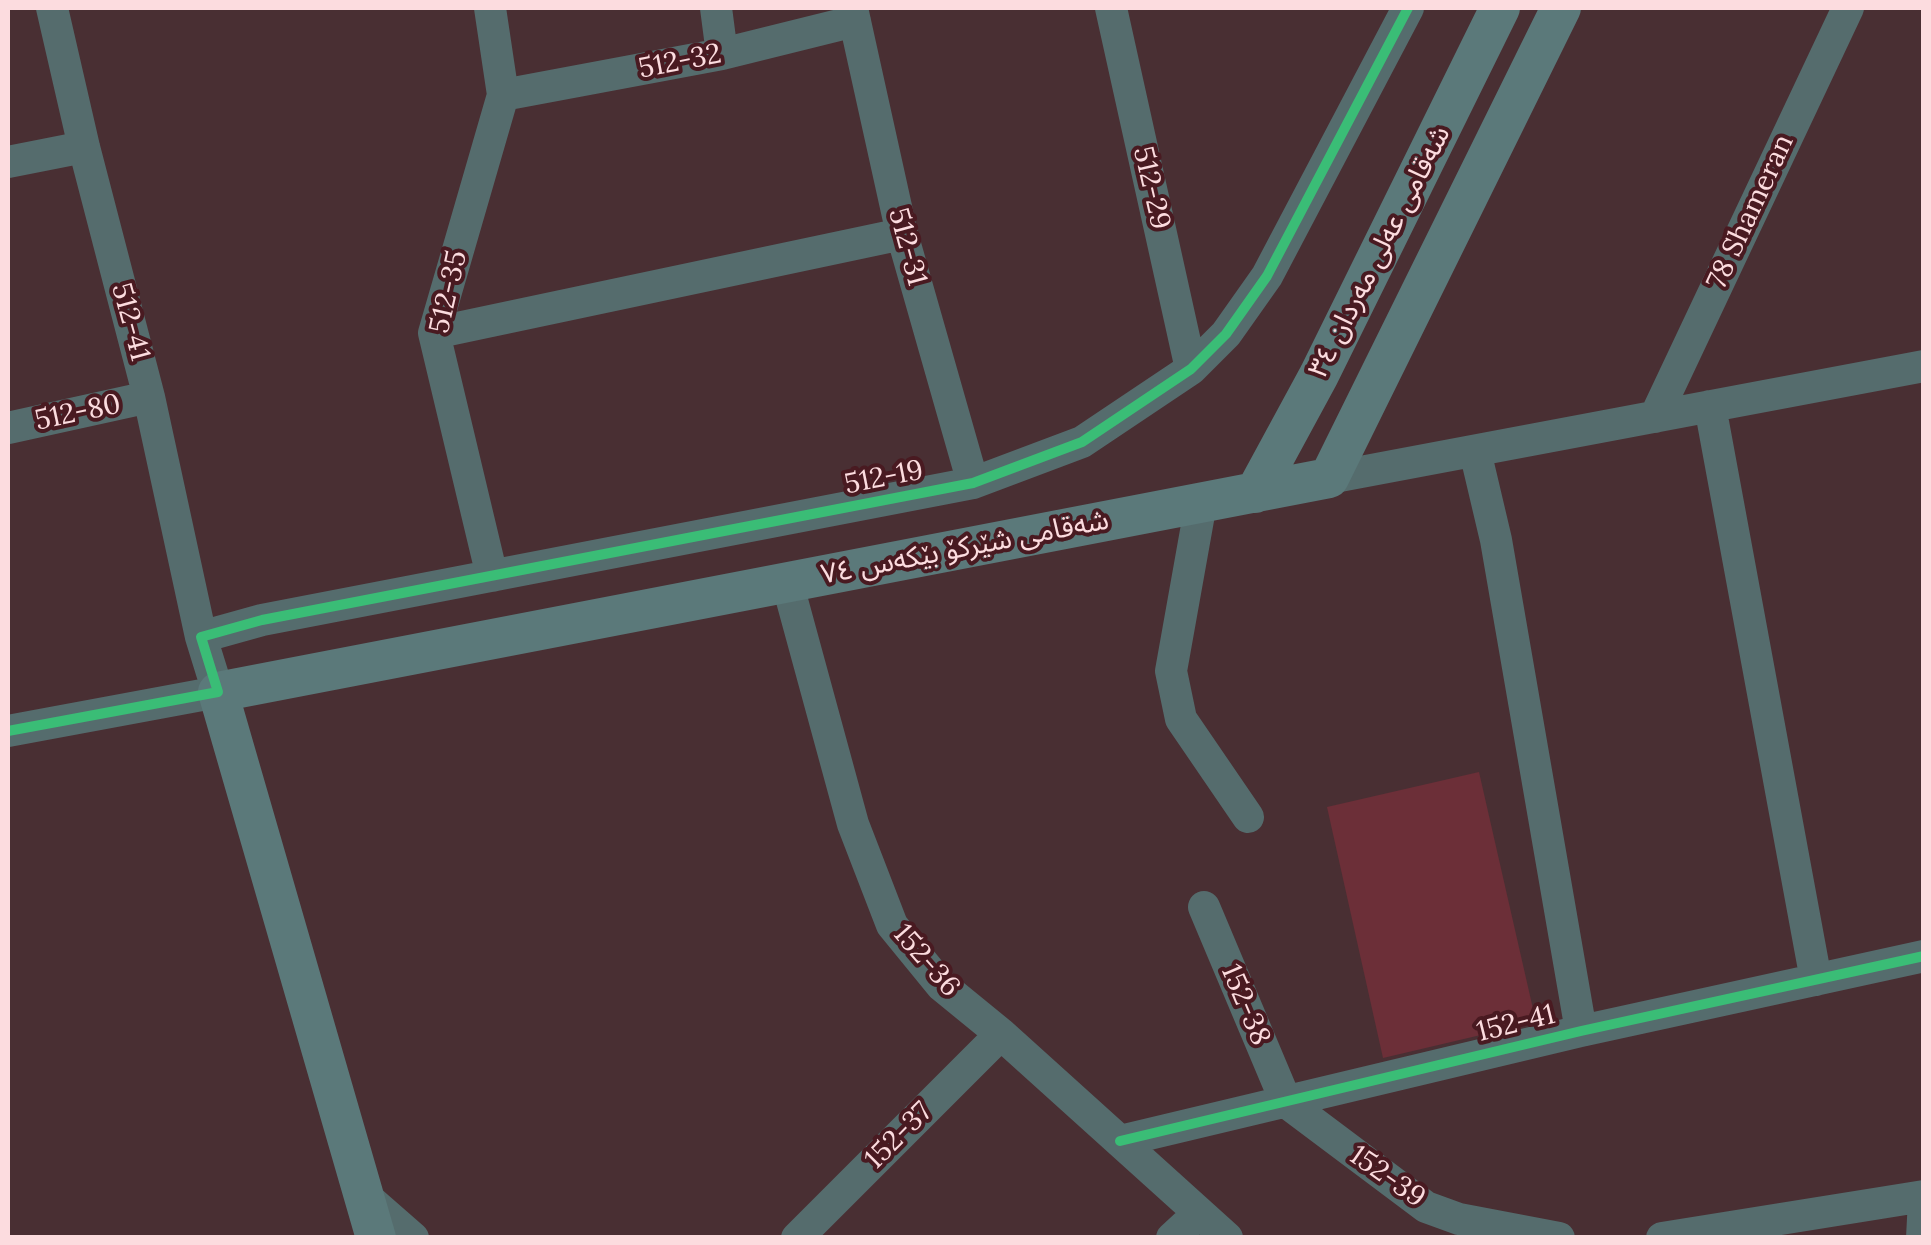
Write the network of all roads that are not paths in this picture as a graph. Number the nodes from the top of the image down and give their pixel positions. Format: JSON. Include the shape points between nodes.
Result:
{"nodes":[{"id":1,"x":52,"y":8,"type":"edge"},
{"id":2,"x":490,"y":8,"type":"edge"},
{"id":3,"x":716,"y":8,"type":"edge"},
{"id":4,"x":1111,"y":8,"type":"edge"},
{"id":5,"x":1408,"y":8,"type":"edge"},
{"id":6,"x":1500,"y":8,"type":"edge"},
{"id":7,"x":1562,"y":8,"type":"edge"},
{"id":8,"x":1848,"y":8,"type":"edge"},
{"id":9,"x":854,"y":14,"type":"edge"},
{"id":10,"x":722,"y":54,"type":"junction"},
{"id":11,"x":504,"y":95,"type":"junction"},
{"id":12,"x":84,"y":147,"type":"junction"},
{"id":13,"x":8,"y":162,"type":"edge"},
{"id":14,"x":902,"y":234,"type":"junction"},
{"id":15,"x":434,"y":333,"type":"junction"},
{"id":16,"x":1924,"y":366,"type":"edge"},
{"id":17,"x":1191,"y":369,"type":"junction"},
{"id":18,"x":150,"y":397,"type":"junction"},
{"id":19,"x":1710,"y":406,"type":"junction"},
{"id":20,"x":1655,"y":417,"type":"junction"},
{"id":21,"x":8,"y":428,"type":"edge"},
{"id":22,"x":1476,"y":451,"type":"junction"},
{"id":23,"x":1328,"y":478,"type":"junction"},
{"id":24,"x":973,"y":483,"type":"junction"},
{"id":25,"x":1255,"y":492,"type":"junction"},
{"id":26,"x":1201,"y":503,"type":"junction"},
{"id":27,"x":492,"y":576,"type":"junction"},
{"id":28,"x":786,"y":582,"type":"junction"},
{"id":29,"x":201,"y":638,"type":"junction"},
{"id":30,"x":218,"y":692,"type":"junction"},
{"id":31,"x":8,"y":731,"type":"edge"},
{"id":32,"x":1248,"y":817,"type":"dead end"},
{"id":33,"x":1204,"y":907,"type":"dead end"},
{"id":34,"x":1924,"y":956,"type":"edge"},
{"id":35,"x":1816,"y":980,"type":"junction"},
{"id":36,"x":1580,"y":1031,"type":"junction"},
{"id":37,"x":1000,"y":1034,"type":"junction"},
{"id":38,"x":1286,"y":1102,"type":"junction"},
{"id":39,"x":1120,"y":1141,"type":"junction"},
{"id":40,"x":365,"y":1196,"type":"junction"},
{"id":41,"x":1924,"y":1198,"type":"edge"},
{"id":42,"x":1200,"y":1213,"type":"junction"},
{"id":43,"x":1458,"y":1228,"type":"edge"},
{"id":44,"x":1678,"y":1236,"type":"edge"},
{"id":45,"x":376,"y":1238,"type":"edge"},
{"id":46,"x":413,"y":1238,"type":"edge"},
{"id":47,"x":797,"y":1238,"type":"edge"},
{"id":48,"x":1172,"y":1238,"type":"edge"},
{"id":49,"x":1227,"y":1238,"type":"edge"},
{"id":50,"x":1559,"y":1238,"type":"edge"},
{"id":51,"x":1922,"y":1238,"type":"edge"}],
"edges":[{"from":1,"to":12,"type":"street","name":"512-41"},
{"from":2,"to":11,"type":"street","name":"512-35"},
{"from":3,"to":10,"type":"street"},
{"from":4,"to":17,"type":"street","name":"512-29"},
{"from":5,"to":17,"type":"street","name":"512-19","via":[[1267,276]]},
{"from":6,"to":25,"type":"main road","name":"شەقامی عەلی مەردان ٣٤"},
{"from":7,"to":23,"type":"main road","name":"شەقامی عەلی مەردان ٣٤"},
{"from":8,"to":20,"type":"street","name":"78 Shameran"},
{"from":9,"to":10,"type":"street","name":"512-32"},
{"from":9,"to":14,"type":"street","name":"512-31"},
{"from":10,"to":11,"type":"street","name":"512-32"},
{"from":11,"to":15,"type":"street","name":"512-35"},
{"from":12,"to":13,"type":"street"},
{"from":12,"to":18,"type":"street","name":"512-41"},
{"from":14,"to":15,"type":"street"},
{"from":14,"to":24,"type":"street","name":"512-31"},
{"from":15,"to":27,"type":"street","name":"512-35"},
{"from":16,"to":19,"type":"street","name":"شەقامی شێرکۆ بێکەس ٧٤"},
{"from":17,"to":24,"type":"street","name":"512-19","via":[[1082,442]]},
{"from":18,"to":21,"type":"street","name":"512-80"},
{"from":18,"to":29,"type":"street","name":"512-41"},
{"from":19,"to":20,"type":"street","name":"شەقامی شێرکۆ بێکەس ٧٤"},
{"from":19,"to":35,"type":"street"},
{"from":20,"to":22,"type":"street","name":"شەقامی شێرکۆ بێکەس ٧٤"},
{"from":22,"to":23,"type":"street","name":"شەقامی شێرکۆ بێکەس ٧٤"},
{"from":22,"to":36,"type":"street"},
{"from":23,"to":25,"type":"main road","name":"شەقامی شێرکۆ بێکەس ٧٤"},
{"from":24,"to":27,"type":"street","name":"512-19"},
{"from":25,"to":26,"type":"main road","name":"شەقامی شێرکۆ بێکەس ٧٤"},
{"from":26,"to":28,"type":"main road","name":"شەقامی شێرکۆ بێکەس ٧٤"},
{"from":26,"to":32,"type":"street","via":[[1171,671],[1181,719]]},
{"from":27,"to":29,"type":"street","name":"512-19"},
{"from":28,"to":30,"type":"main road","name":"شەقامی شێرکۆ بێکەس ٧٤"},
{"from":28,"to":37,"type":"street","name":"152-36","via":[[853,824],[892,925],[941,985]]},
{"from":29,"to":30,"type":"street"},
{"from":30,"to":31,"type":"street","name":"شەقامی شێرکۆ بێکەس ٧٤"},
{"from":30,"to":40,"type":"main road"},
{"from":33,"to":38,"type":"street","name":"152-38"},
{"from":34,"to":35,"type":"street","name":"152-41"},
{"from":35,"to":36,"type":"street","name":"152-41"},
{"from":36,"to":38,"type":"street","name":"152-41"},
{"from":37,"to":39,"type":"street","name":"152-36"},
{"from":37,"to":47,"type":"street","name":"152-37"},
{"from":38,"to":39,"type":"street","name":"152-41"},
{"from":38,"to":43,"type":"street","name":"152-39"},
{"from":39,"to":42,"type":"street","name":"152-36"},
{"from":40,"to":45,"type":"main road"},
{"from":40,"to":46,"type":"street"},
{"from":41,"to":44,"type":"street"},
{"from":41,"to":51,"type":"street"},
{"from":42,"to":48,"type":"street"},
{"from":42,"to":49,"type":"street","name":"152-36"},
{"from":43,"to":50,"type":"street","name":"152-39"}]}
